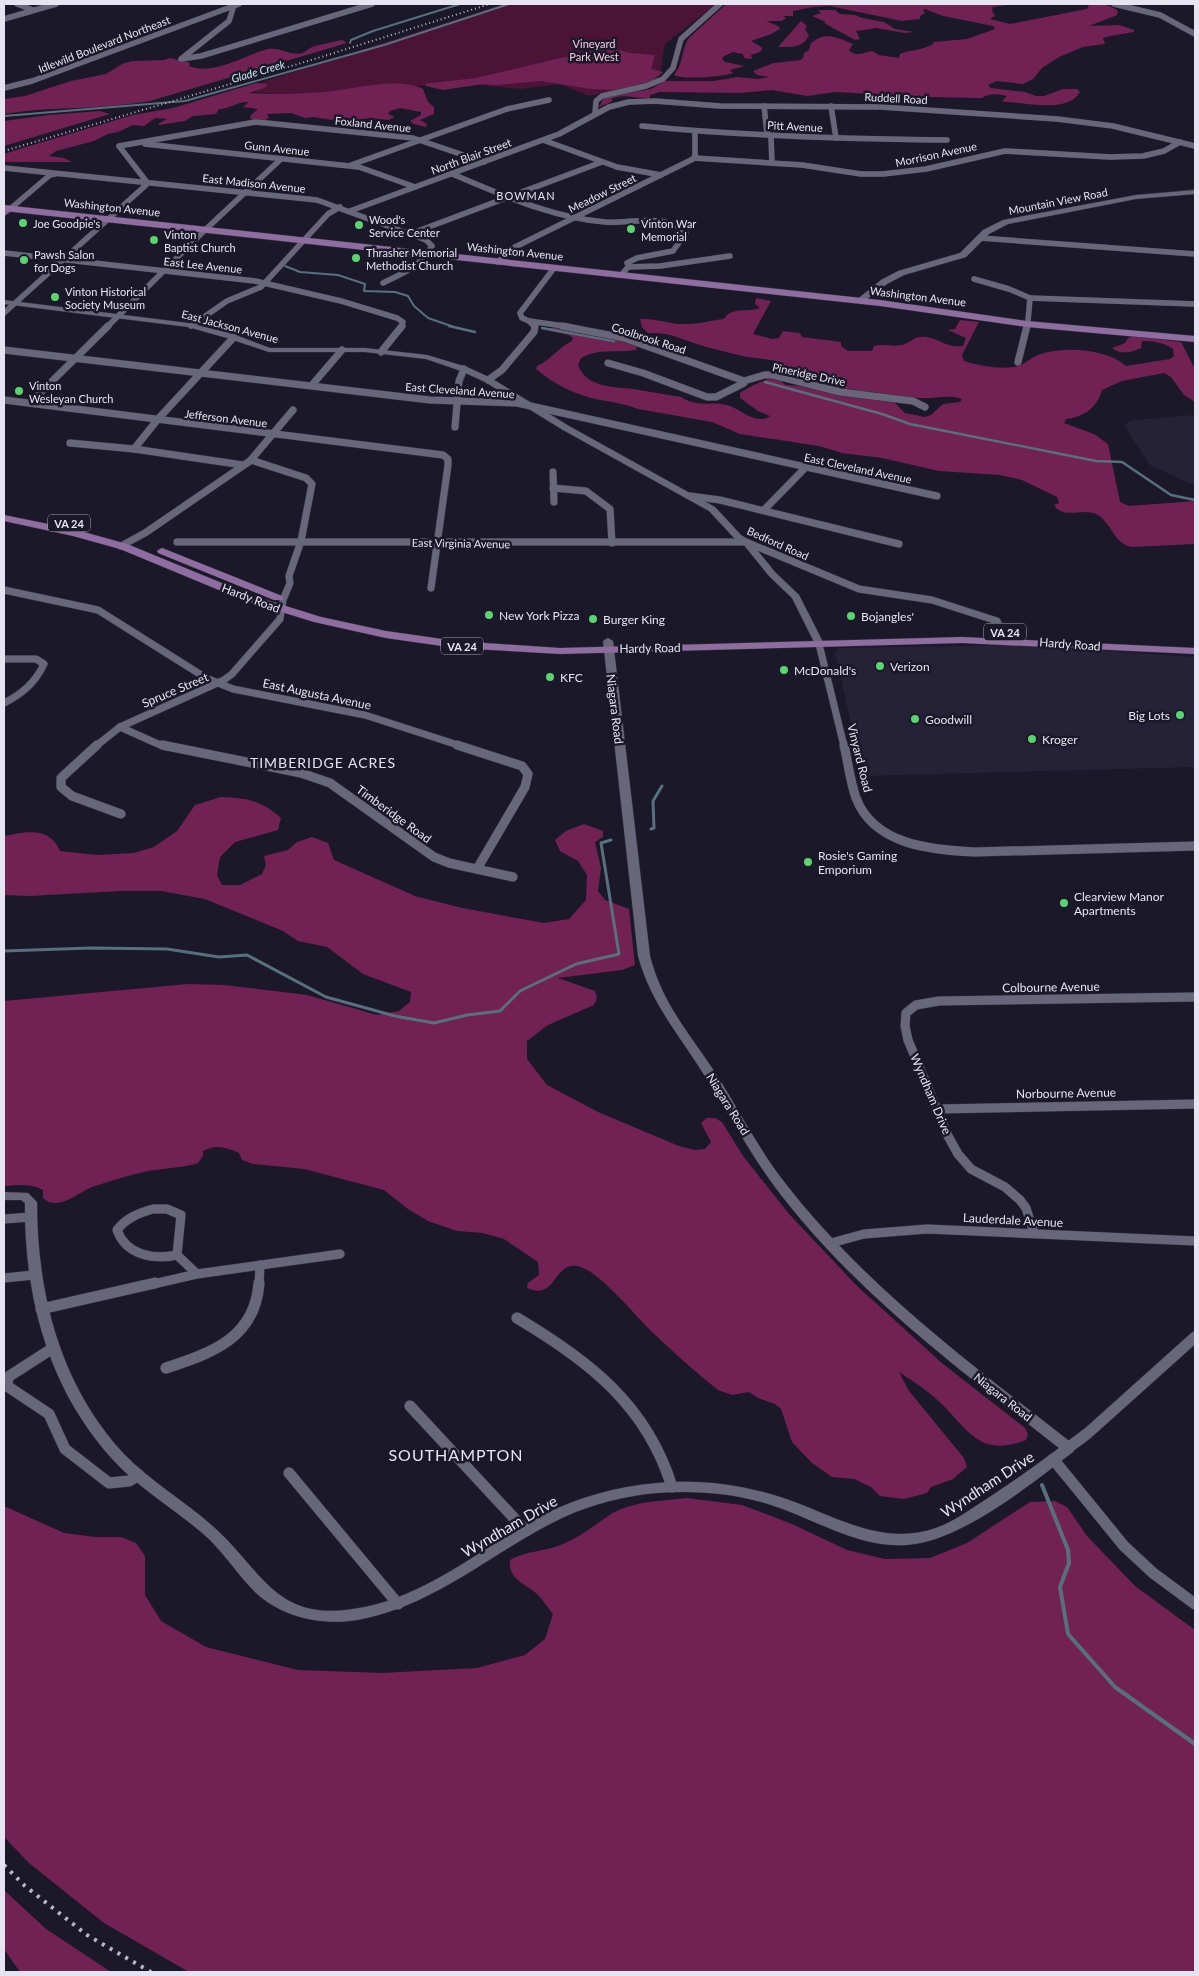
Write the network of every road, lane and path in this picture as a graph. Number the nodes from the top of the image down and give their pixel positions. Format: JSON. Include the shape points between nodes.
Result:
{"nodes":[{"id":1,"x":16,"y":4,"type":"edge"},
{"id":2,"x":56,"y":4,"type":"edge"},
{"id":3,"x":372,"y":4,"type":"edge"},
{"id":4,"x":720,"y":4,"type":"edge"},
{"id":5,"x":1114,"y":4,"type":"edge"},
{"id":6,"x":236,"y":5,"type":"edge"},
{"id":7,"x":33,"y":10,"type":"junction"},
{"id":8,"x":4,"y":18,"type":"edge"},
{"id":9,"x":1195,"y":34,"type":"edge"},
{"id":10,"x":4,"y":88,"type":"edge"},
{"id":11,"x":549,"y":100,"type":"dead end"},
{"id":12,"x":764,"y":106,"type":"junction"},
{"id":13,"x":831,"y":106,"type":"junction"},
{"id":14,"x":595,"y":114,"type":"junction"},
{"id":15,"x":642,"y":126,"type":"dead end"},
{"id":16,"x":695,"y":131,"type":"junction"},
{"id":17,"x":768,"y":134,"type":"junction"},
{"id":18,"x":836,"y":138,"type":"junction"},
{"id":19,"x":421,"y":139,"type":"junction"},
{"id":20,"x":543,"y":140,"type":"junction"},
{"id":21,"x":948,"y":140,"type":"dead end"},
{"id":22,"x":1180,"y":142,"type":"junction"},
{"id":23,"x":134,"y":143,"type":"junction"},
{"id":24,"x":1195,"y":146,"type":"edge"},
{"id":25,"x":694,"y":158,"type":"junction"},
{"id":26,"x":281,"y":159,"type":"junction"},
{"id":27,"x":484,"y":162,"type":"junction"},
{"id":28,"x":602,"y":162,"type":"junction"},
{"id":29,"x":772,"y":163,"type":"junction"},
{"id":30,"x":349,"y":166,"type":"junction"},
{"id":31,"x":4,"y":168,"type":"edge"},
{"id":32,"x":55,"y":174,"type":"junction"},
{"id":33,"x":452,"y":174,"type":"junction"},
{"id":34,"x":661,"y":175,"type":"junction"},
{"id":35,"x":146,"y":181,"type":"junction"},
{"id":36,"x":415,"y":187,"type":"junction"},
{"id":37,"x":247,"y":192,"type":"junction"},
{"id":38,"x":1195,"y":192,"type":"edge"},
{"id":39,"x":511,"y":196,"type":"junction"},
{"id":40,"x":340,"y":207,"type":"junction"},
{"id":41,"x":6,"y":210,"type":"edge"},
{"id":42,"x":350,"y":211,"type":"junction"},
{"id":43,"x":574,"y":218,"type":"junction"},
{"id":44,"x":107,"y":219,"type":"junction"},
{"id":45,"x":205,"y":230,"type":"junction"},
{"id":46,"x":410,"y":234,"type":"junction"},
{"id":47,"x":980,"y":238,"type":"junction"},
{"id":48,"x":304,"y":241,"type":"junction"},
{"id":49,"x":4,"y":253,"type":"edge"},
{"id":50,"x":427,"y":254,"type":"junction"},
{"id":51,"x":1195,"y":254,"type":"edge"},
{"id":52,"x":730,"y":256,"type":"dead end"},
{"id":53,"x":62,"y":259,"type":"junction"},
{"id":54,"x":498,"y":262,"type":"junction"},
{"id":55,"x":628,"y":266,"type":"junction"},
{"id":56,"x":554,"y":268,"type":"junction"},
{"id":57,"x":164,"y":271,"type":"junction"},
{"id":58,"x":621,"y":275,"type":"junction"},
{"id":59,"x":974,"y":279,"type":"dead end"},
{"id":60,"x":264,"y":283,"type":"junction"},
{"id":61,"x":383,"y":283,"type":"dead end"},
{"id":62,"x":538,"y":288,"type":"joint"},
{"id":63,"x":1030,"y":298,"type":"junction"},
{"id":64,"x":859,"y":301,"type":"junction"},
{"id":65,"x":4,"y":302,"type":"edge"},
{"id":66,"x":14,"y":304,"type":"junction"},
{"id":67,"x":1195,"y":304,"type":"edge"},
{"id":68,"x":4,"y":312,"type":"edge"},
{"id":69,"x":117,"y":316,"type":"junction"},
{"id":70,"x":529,"y":321,"type":"junction"},
{"id":71,"x":1028,"y":322,"type":"junction"},
{"id":72,"x":191,"y":326,"type":"junction"},
{"id":73,"x":234,"y":337,"type":"junction"},
{"id":74,"x":1195,"y":337,"type":"edge"},
{"id":75,"x":4,"y":350,"type":"edge"},
{"id":76,"x":342,"y":350,"type":"junction"},
{"id":77,"x":381,"y":352,"type":"junction"},
{"id":78,"x":75,"y":358,"type":"junction"},
{"id":79,"x":1018,"y":362,"type":"dead end"},
{"id":80,"x":608,"y":363,"type":"dead end"},
{"id":81,"x":464,"y":369,"type":"junction"},
{"id":82,"x":199,"y":374,"type":"junction"},
{"id":83,"x":488,"y":380,"type":"junction"},
{"id":84,"x":744,"y":381,"type":"junction"},
{"id":85,"x":312,"y":385,"type":"junction"},
{"id":86,"x":4,"y":400,"type":"edge"},
{"id":87,"x":457,"y":401,"type":"junction"},
{"id":88,"x":30,"y":403,"type":"junction"},
{"id":89,"x":530,"y":407,"type":"junction"},
{"id":90,"x":925,"y":408,"type":"dead end"},
{"id":91,"x":293,"y":410,"type":"dead end"},
{"id":92,"x":158,"y":419,"type":"junction"},
{"id":93,"x":454,"y":427,"type":"dead end"},
{"id":94,"x":273,"y":434,"type":"junction"},
{"id":95,"x":70,"y":443,"type":"dead end"},
{"id":96,"x":134,"y":449,"type":"junction"},
{"id":97,"x":252,"y":460,"type":"junction"},
{"id":98,"x":243,"y":465,"type":"junction"},
{"id":99,"x":806,"y":467,"type":"junction"},
{"id":100,"x":553,"y":472,"type":"dead end"},
{"id":101,"x":553,"y":488,"type":"junction"},
{"id":102,"x":690,"y":496,"type":"junction"},
{"id":103,"x":937,"y":496,"type":"dead end"},
{"id":104,"x":554,"y":502,"type":"dead end"},
{"id":105,"x":4,"y":510,"type":"edge"},
{"id":106,"x":764,"y":510,"type":"junction"},
{"id":107,"x":4,"y":518,"type":"edge"},
{"id":108,"x":133,"y":540,"type":"junction"},
{"id":109,"x":301,"y":541,"type":"junction"},
{"id":110,"x":177,"y":542,"type":"dead end"},
{"id":111,"x":746,"y":542,"type":"junction"},
{"id":112,"x":438,"y":543,"type":"junction"},
{"id":113,"x":612,"y":543,"type":"junction"},
{"id":114,"x":899,"y":544,"type":"dead end"},
{"id":115,"x":121,"y":546,"type":"junction"},
{"id":116,"x":432,"y":588,"type":"dead end"},
{"id":117,"x":4,"y":590,"type":"edge"},
{"id":118,"x":283,"y":605,"type":"junction"},
{"id":119,"x":1000,"y":636,"type":"junction"},
{"id":120,"x":817,"y":640,"type":"junction"},
{"id":121,"x":1195,"y":643,"type":"edge"},
{"id":122,"x":608,"y":646,"type":"junction"},
{"id":123,"x":1195,"y":651,"type":"edge"},
{"id":124,"x":4,"y":659,"type":"edge"},
{"id":125,"x":219,"y":684,"type":"junction"},
{"id":126,"x":4,"y":703,"type":"edge"},
{"id":127,"x":120,"y":727,"type":"junction"},
{"id":128,"x":121,"y":814,"type":"dead end"},
{"id":129,"x":1195,"y":846,"type":"edge"},
{"id":130,"x":477,"y":869,"type":"junction"},
{"id":131,"x":512,"y":877,"type":"dead end"},
{"id":132,"x":1195,"y":997,"type":"edge"},
{"id":133,"x":908,"y":1010,"type":"joint"},
{"id":134,"x":1195,"y":1104,"type":"edge"},
{"id":135,"x":937,"y":1110,"type":"junction"},
{"id":136,"x":4,"y":1196,"type":"edge"},
{"id":137,"x":31,"y":1217,"type":"junction"},
{"id":138,"x":4,"y":1219,"type":"edge"},
{"id":139,"x":1034,"y":1233,"type":"junction"},
{"id":140,"x":1195,"y":1241,"type":"edge"},
{"id":141,"x":831,"y":1243,"type":"junction"},
{"id":142,"x":340,"y":1254,"type":"dead end"},
{"id":143,"x":177,"y":1255,"type":"junction"},
{"id":144,"x":260,"y":1266,"type":"junction"},
{"id":145,"x":197,"y":1274,"type":"junction"},
{"id":146,"x":34,"y":1275,"type":"junction"},
{"id":147,"x":4,"y":1278,"type":"edge"},
{"id":148,"x":42,"y":1310,"type":"junction"},
{"id":149,"x":516,"y":1318,"type":"dead end"},
{"id":150,"x":1195,"y":1337,"type":"edge"},
{"id":151,"x":53,"y":1348,"type":"junction"},
{"id":152,"x":166,"y":1368,"type":"dead end"},
{"id":153,"x":410,"y":1406,"type":"dead end"},
{"id":154,"x":1068,"y":1448,"type":"junction"},
{"id":155,"x":1053,"y":1460,"type":"junction"},
{"id":156,"x":289,"y":1474,"type":"dead end"},
{"id":157,"x":139,"y":1476,"type":"junction"},
{"id":158,"x":672,"y":1486,"type":"junction"},
{"id":159,"x":526,"y":1531,"type":"junction"},
{"id":160,"x":398,"y":1604,"type":"junction"},
{"id":161,"x":1195,"y":1604,"type":"edge"}],
"edges":[{"from":1,"to":7,"type":"street"},
{"from":2,"to":7,"type":"street"},
{"from":3,"to":6,"type":"street","via":[[190,59],[180,58],[225,25]]},
{"from":4,"to":14,"type":"street","via":[[681,39],[677,62],[662,80],[648,88],[599,97]]},
{"from":5,"to":9,"type":"street","via":[[1160,15]]},
{"from":6,"to":10,"type":"street","name":"Idlewild Boulevard Northeast","via":[[25,84]]},
{"from":7,"to":8,"type":"street"},
{"from":11,"to":19,"type":"street","via":[[516,106]]},
{"from":12,"to":13,"type":"street","name":"Ruddell Road"},
{"from":12,"to":14,"type":"street","name":"Ruddell Road","via":[[640,101],[613,105]]},
{"from":12,"to":17,"type":"street"},
{"from":13,"to":18,"type":"street"},
{"from":13,"to":22,"type":"street","name":"Ruddell Road","via":[[1084,122]]},
{"from":14,"to":20,"type":"street","name":"North Blair Street"},
{"from":15,"to":16,"type":"street","name":"Pitt Avenue"},
{"from":16,"to":17,"type":"street","name":"Pitt Avenue"},
{"from":16,"to":25,"type":"street"},
{"from":17,"to":18,"type":"street","name":"Pitt Avenue"},
{"from":17,"to":29,"type":"street","via":[[771,137]]},
{"from":18,"to":21,"type":"street","name":"Pitt Avenue"},
{"from":19,"to":23,"type":"street","name":"Foxland Avenue","via":[[256,122]]},
{"from":19,"to":27,"type":"street","name":"Foxland Avenue"},
{"from":19,"to":30,"type":"street"},
{"from":20,"to":27,"type":"street","name":"North Blair Street"},
{"from":20,"to":28,"type":"street"},
{"from":22,"to":24,"type":"street","name":"Ruddell Road"},
{"from":22,"to":29,"type":"street","name":"Morrison Avenue","via":[[1159,153],[1132,157],[1005,151],[889,174],[861,174]]},
{"from":23,"to":26,"type":"street","name":"Gunn Avenue"},
{"from":23,"to":35,"type":"street","via":[[119,146]]},
{"from":25,"to":29,"type":"street","name":"Morrison Avenue"},
{"from":25,"to":34,"type":"street","name":"Meadow Street"},
{"from":26,"to":30,"type":"street","name":"Gunn Avenue"},
{"from":26,"to":37,"type":"street"},
{"from":27,"to":33,"type":"street","name":"North Blair Street"},
{"from":28,"to":34,"type":"street"},
{"from":28,"to":39,"type":"street"},
{"from":30,"to":36,"type":"street","name":"Gunn Avenue","via":[[367,169]]},
{"from":31,"to":32,"type":"street","name":"East Madison Avenue"},
{"from":32,"to":35,"type":"street","name":"East Madison Avenue"},
{"from":32,"to":41,"type":"street"},
{"from":33,"to":36,"type":"street","name":"North Blair Street"},
{"from":33,"to":39,"type":"street"},
{"from":34,"to":43,"type":"street","name":"Meadow Street"},
{"from":35,"to":37,"type":"street","name":"East Madison Avenue"},
{"from":35,"to":44,"type":"street","via":[[142,190]]},
{"from":36,"to":42,"type":"street","name":"North Blair Street"},
{"from":37,"to":40,"type":"street","name":"East Madison Avenue","via":[[317,200]]},
{"from":37,"to":45,"type":"street"},
{"from":38,"to":47,"type":"street","name":"Mountain View Road","via":[[1136,197],[1022,219],[997,225]]},
{"from":39,"to":43,"type":"street"},
{"from":39,"to":46,"type":"street"},
{"from":40,"to":42,"type":"street","name":"East Madison Avenue"},
{"from":40,"to":48,"type":"street","via":[[328,214]]},
{"from":41,"to":44,"type":"main road","name":"Washington Avenue"},
{"from":42,"to":46,"type":"street","name":"East Madison Avenue"},
{"from":43,"to":54,"type":"street","name":"Meadow Street","via":[[508,251]]},
{"from":43,"to":55,"type":"street","via":[[606,222],[658,221],[675,224],[685,230],[672,251],[644,257]]},
{"from":44,"to":45,"type":"main road","name":"Washington Avenue"},
{"from":44,"to":53,"type":"street"},
{"from":45,"to":48,"type":"main road","name":"Washington Avenue"},
{"from":45,"to":57,"type":"street"},
{"from":46,"to":50,"type":"street","name":"East Madison Avenue","via":[[431,244]]},
{"from":47,"to":51,"type":"street"},
{"from":47,"to":64,"type":"street","name":"Mountain View Road","via":[[963,255],[901,273]]},
{"from":48,"to":50,"type":"main road","name":"Washington Avenue"},
{"from":48,"to":60,"type":"street"},
{"from":49,"to":53,"type":"street","name":"East Lee Avenue"},
{"from":50,"to":54,"type":"main road","name":"Washington Avenue"},
{"from":50,"to":61,"type":"street","via":[[413,268]]},
{"from":52,"to":55,"type":"street","via":[[660,266]]},
{"from":53,"to":57,"type":"street","name":"East Lee Avenue"},
{"from":53,"to":66,"type":"street"},
{"from":54,"to":56,"type":"main road","name":"Washington Avenue"},
{"from":55,"to":58,"type":"street"},
{"from":56,"to":58,"type":"main road","name":"Washington Avenue"},
{"from":56,"to":62,"type":"street"},
{"from":57,"to":60,"type":"street","name":"East Lee Avenue"},
{"from":57,"to":69,"type":"street"},
{"from":58,"to":64,"type":"main road","name":"Washington Avenue"},
{"from":59,"to":63,"type":"street"},
{"from":60,"to":72,"type":"street","via":[[227,301]]},
{"from":60,"to":77,"type":"street","name":"East Lee Avenue","via":[[397,318],[403,325]]},
{"from":62,"to":70,"type":"street","via":[[520,313]]},
{"from":63,"to":67,"type":"street"},
{"from":63,"to":71,"type":"street"},
{"from":64,"to":71,"type":"main road","name":"Washington Avenue"},
{"from":65,"to":66,"type":"street","name":"East Jackson Avenue"},
{"from":66,"to":68,"type":"street"},
{"from":66,"to":69,"type":"street","name":"East Jackson Avenue"},
{"from":69,"to":72,"type":"street","name":"East Jackson Avenue"},
{"from":69,"to":78,"type":"street"},
{"from":70,"to":83,"type":"street","via":[[534,332],[502,370]]},
{"from":70,"to":84,"type":"street","name":"Coolbrook Road","via":[[624,338]]},
{"from":71,"to":74,"type":"main road","name":"Washington Avenue"},
{"from":71,"to":79,"type":"street"},
{"from":72,"to":73,"type":"street","name":"East Jackson Avenue"},
{"from":73,"to":76,"type":"street","name":"East Jackson Avenue","via":[[269,350]]},
{"from":73,"to":82,"type":"street"},
{"from":75,"to":78,"type":"street","name":"East Cleveland Avenue"},
{"from":76,"to":77,"type":"street","name":"East Jackson Avenue"},
{"from":76,"to":85,"type":"street"},
{"from":77,"to":81,"type":"street","name":"East Jackson Avenue","via":[[437,359]]},
{"from":78,"to":82,"type":"street","name":"East Cleveland Avenue"},
{"from":78,"to":88,"type":"street"},
{"from":80,"to":84,"type":"street","name":"Pineridge Drive","via":[[707,397],[716,396]]},
{"from":81,"to":83,"type":"street","name":"East Jackson Avenue"},
{"from":81,"to":87,"type":"street"},
{"from":82,"to":85,"type":"street","name":"East Cleveland Avenue"},
{"from":82,"to":92,"type":"street"},
{"from":83,"to":89,"type":"street","name":"East Jackson Avenue"},
{"from":84,"to":90,"type":"street","name":"Pineridge Drive","via":[[773,374],[840,392],[912,401]]},
{"from":85,"to":87,"type":"street","name":"East Cleveland Avenue"},
{"from":86,"to":88,"type":"street","name":"Jefferson Avenue"},
{"from":87,"to":89,"type":"street","name":"East Cleveland Avenue","via":[[509,402]]},
{"from":87,"to":93,"type":"street"},
{"from":88,"to":92,"type":"street","name":"Jefferson Avenue"},
{"from":89,"to":99,"type":"street","name":"East Cleveland Avenue"},
{"from":89,"to":102,"type":"street","name":"Bedford Road"},
{"from":91,"to":94,"type":"street"},
{"from":92,"to":94,"type":"street","name":"Jefferson Avenue"},
{"from":92,"to":96,"type":"street"},
{"from":94,"to":97,"type":"street"},
{"from":94,"to":112,"type":"street","name":"Jefferson Avenue","via":[[446,457],[448,466]]},
{"from":95,"to":96,"type":"street"},
{"from":96,"to":98,"type":"street"},
{"from":97,"to":98,"type":"street"},
{"from":97,"to":109,"type":"street","name":"Spruce Street","via":[[312,482]]},
{"from":98,"to":108,"type":"street"},
{"from":99,"to":103,"type":"street","name":"East Cleveland Avenue"},
{"from":99,"to":106,"type":"street"},
{"from":100,"to":101,"type":"street"},
{"from":101,"to":104,"type":"street"},
{"from":101,"to":113,"type":"street","via":[[586,491],[610,509]]},
{"from":102,"to":106,"type":"street"},
{"from":102,"to":111,"type":"street","name":"Bedford Road","via":[[718,514]]},
{"from":105,"to":108,"type":"main road","number":"VA 24"},
{"from":106,"to":114,"type":"street"},
{"from":107,"to":115,"type":"main road","number":"VA 24","via":[[65,530]]},
{"from":108,"to":115,"type":"street"},
{"from":108,"to":118,"type":"main road","name":"Hardy Road","number":"VA 24"},
{"from":109,"to":110,"type":"street","name":"East Virginia Avenue"},
{"from":109,"to":112,"type":"street","name":"East Virginia Avenue"},
{"from":109,"to":118,"type":"street","name":"Spruce Street"},
{"from":111,"to":113,"type":"street","name":"East Virginia Avenue"},
{"from":111,"to":119,"type":"street","name":"Bedford Road","via":[[859,589],[932,600],[987,617],[997,621]]},
{"from":111,"to":120,"type":"street","name":"Vinyard Road","via":[[796,597]]},
{"from":112,"to":113,"type":"street","name":"East Virginia Avenue"},
{"from":112,"to":116,"type":"street"},
{"from":115,"to":118,"type":"main road","name":"Hardy Road","number":"VA 24"},
{"from":117,"to":125,"type":"street","name":"East Augusta Avenue","via":[[98,610]]},
{"from":118,"to":122,"type":"main road","name":"Hardy Road","number":"VA 24","via":[[345,627],[449,644],[522,650]]},
{"from":118,"to":125,"type":"street","name":"Spruce Street","via":[[280,619],[232,674]]},
{"from":119,"to":120,"type":"main road","name":"Hardy Road","number":"VA 24"},
{"from":119,"to":121,"type":"main road","name":"Hardy Road","number":"VA 24"},
{"from":119,"to":123,"type":"main road","name":"Hardy Road","number":"VA 24"},
{"from":120,"to":122,"type":"main road","name":"Hardy Road","number":"VA 24"},
{"from":120,"to":129,"type":"street","name":"Vinyard Road","via":[[856,798],[866,816],[887,834],[918,845],[965,852]]},
{"from":122,"to":141,"type":"street","name":"Niagara Road","via":[[644,956],[652,986],[772,1173]]},
{"from":124,"to":126,"type":"street","via":[[40,660],[44,664],[29,688]]},
{"from":125,"to":127,"type":"street","name":"Spruce Street"},
{"from":125,"to":130,"type":"street","name":"East Augusta Avenue","via":[[365,715],[522,766],[528,774],[525,787]]},
{"from":127,"to":128,"type":"street","name":"Spruce Street","via":[[64,775],[60,783],[72,796]]},
{"from":127,"to":130,"type":"street","name":"Timberidge Road","via":[[158,744],[301,772],[330,783],[434,856],[448,863]]},
{"from":130,"to":131,"type":"street","name":"Timberidge Road"},
{"from":132,"to":133,"type":"street","name":"Colbourne Avenue","via":[[939,1001],[922,1003]]},
{"from":133,"to":135,"type":"street","name":"Wyndham Drive","via":[[904,1017],[908,1040]]},
{"from":134,"to":135,"type":"street","name":"Norbourne Avenue"},
{"from":135,"to":139,"type":"street","name":"Wyndham Drive","via":[[963,1161],[1020,1200]]},
{"from":136,"to":137,"type":"street","name":"Wyndham Drive","via":[[24,1196],[31,1202]]},
{"from":137,"to":138,"type":"street"},
{"from":137,"to":146,"type":"street","name":"Wyndham Drive"},
{"from":139,"to":140,"type":"street","name":"Lauderdale Avenue"},
{"from":139,"to":141,"type":"street","name":"Lauderdale Avenue","via":[[927,1229],[864,1234]]},
{"from":141,"to":154,"type":"street","name":"Niagara Road","via":[[945,1351]]},
{"from":142,"to":144,"type":"street"},
{"from":143,"to":143,"type":"street","via":[[182,1215],[157,1208],[122,1222],[119,1237],[142,1255],[166,1258]]},
{"from":143,"to":145,"type":"street"},
{"from":144,"to":145,"type":"street"},
{"from":144,"to":152,"type":"street","via":[[260,1289],[254,1309],[232,1341],[203,1356]]},
{"from":145,"to":148,"type":"street"},
{"from":146,"to":147,"type":"street"},
{"from":146,"to":148,"type":"street","name":"Wyndham Drive"},
{"from":148,"to":151,"type":"street","name":"Wyndham Drive"},
{"from":149,"to":158,"type":"street","via":[[589,1367],[630,1408],[658,1449]]},
{"from":150,"to":154,"type":"street","name":"Wyndham Drive"},
{"from":151,"to":157,"type":"street","name":"Wyndham Drive","via":[[84,1411],[102,1437]]},
{"from":151,"to":157,"type":"street","via":[[8,1377],[7,1386],[49,1414],[65,1449],[109,1483],[129,1481]]},
{"from":153,"to":159,"type":"street"},
{"from":154,"to":155,"type":"street","name":"Wyndham Drive"},
{"from":155,"to":158,"type":"street","name":"Wyndham Drive","via":[[952,1528],[904,1540],[877,1539],[851,1532],[756,1495]]},
{"from":155,"to":161,"type":"street","via":[[1110,1532],[1153,1573]]},
{"from":156,"to":160,"type":"street"},
{"from":157,"to":160,"type":"street","name":"Wyndham Drive","via":[[200,1523],[259,1587],[285,1604],[304,1612],[335,1616],[371,1612]]},
{"from":158,"to":159,"type":"street","name":"Wyndham Drive","via":[[591,1501]]},
{"from":159,"to":160,"type":"street","name":"Wyndham Drive","via":[[464,1571]]}]}
